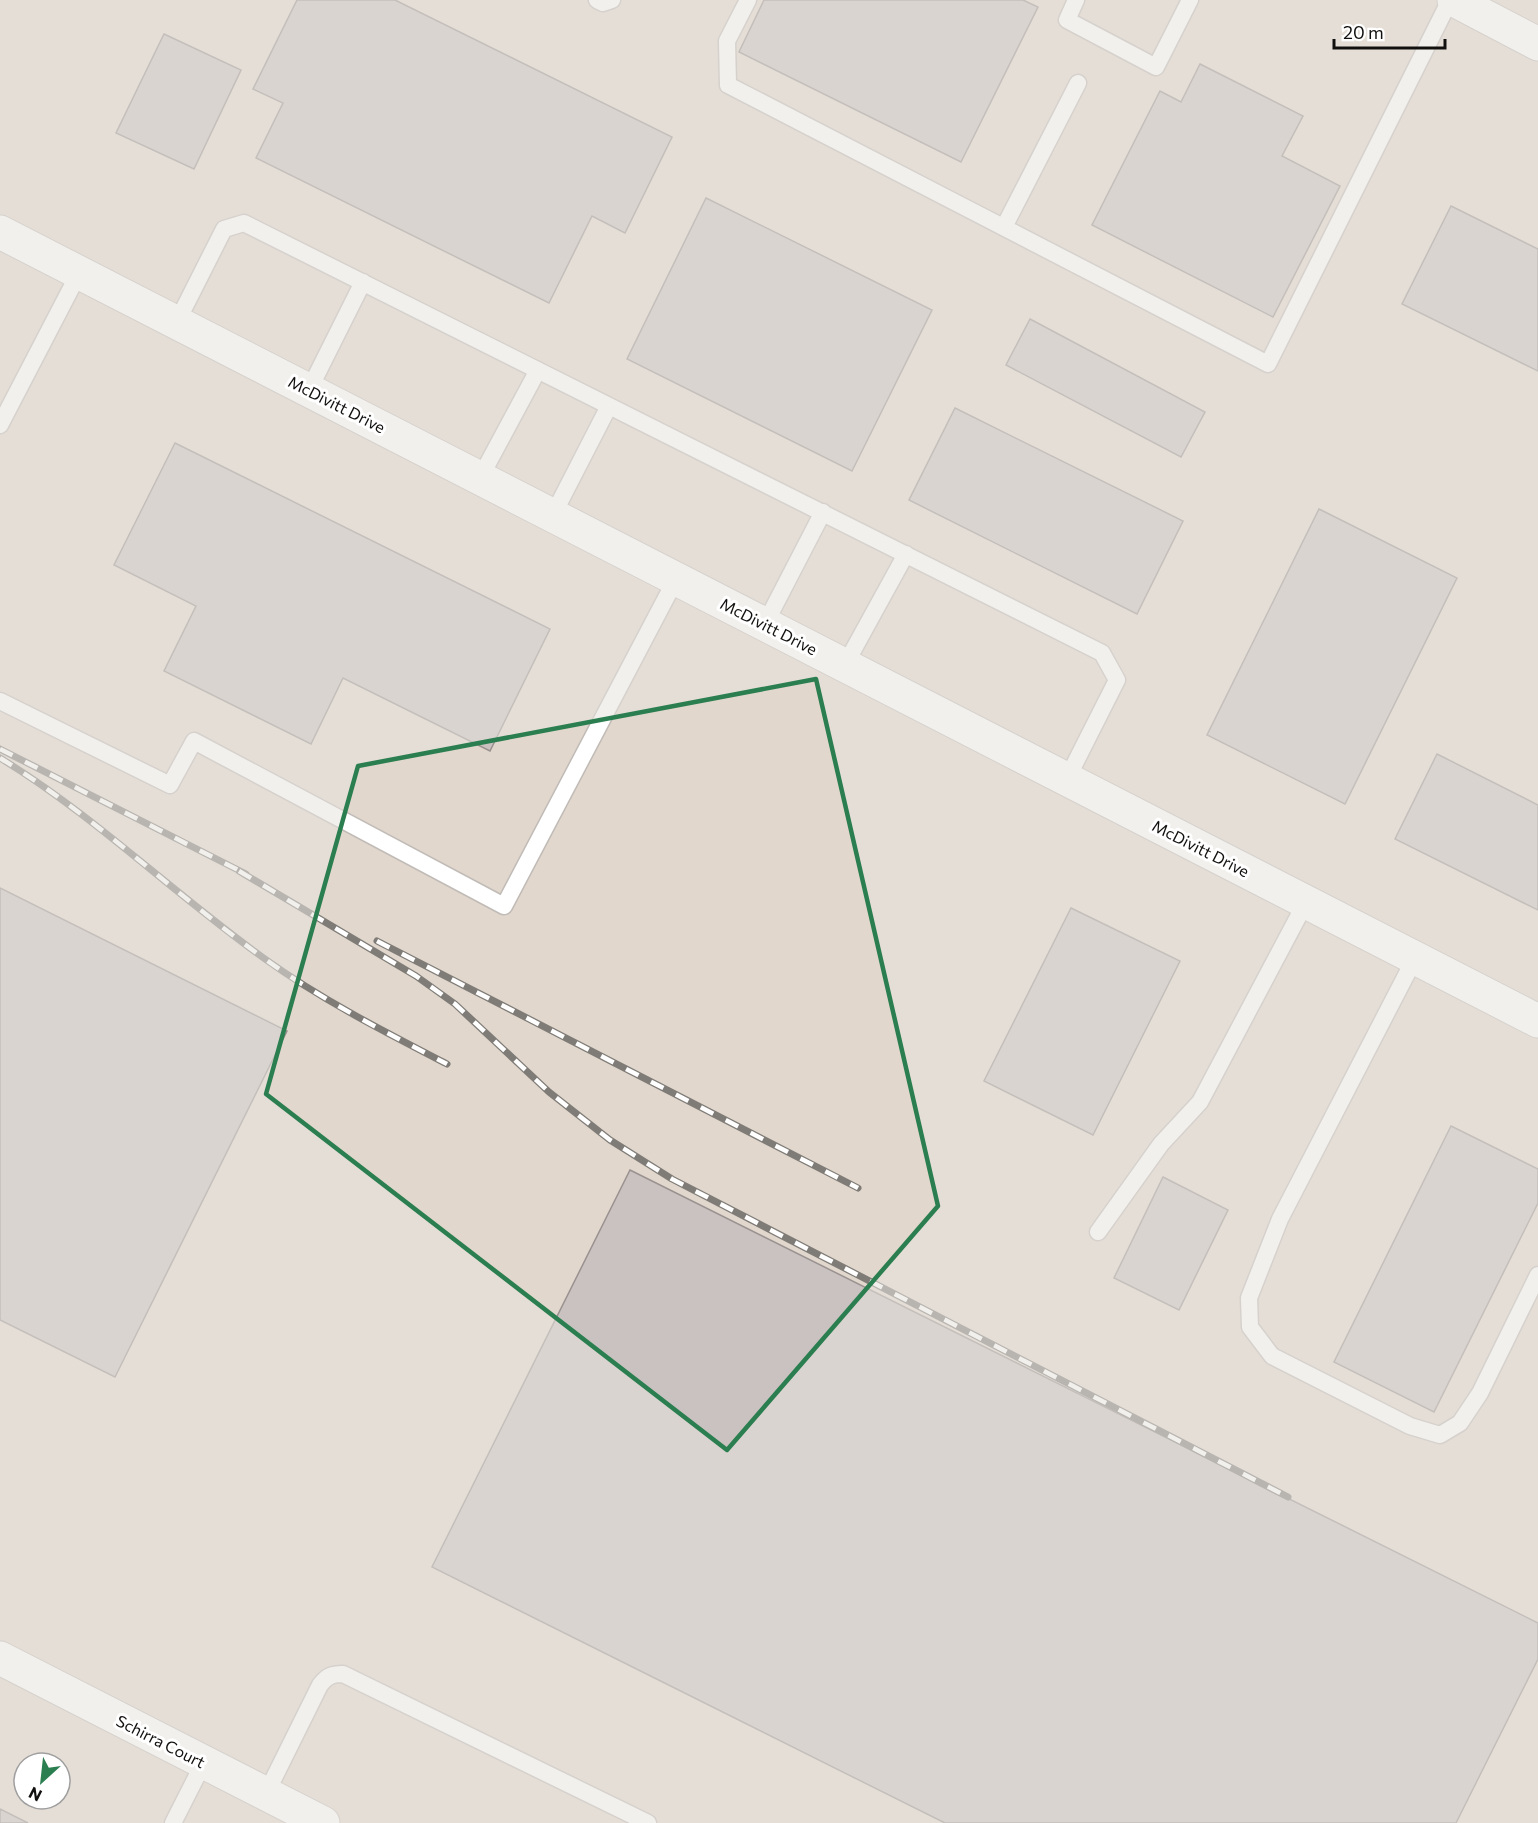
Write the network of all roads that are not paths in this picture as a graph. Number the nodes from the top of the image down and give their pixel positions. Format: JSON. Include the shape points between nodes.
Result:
{"nodes":[{"id":1,"x":597,"y":0,"type":"edge"},
{"id":2,"x":612,"y":0,"type":"edge"},
{"id":3,"x":748,"y":0,"type":"edge"},
{"id":4,"x":1076,"y":0,"type":"edge"},
{"id":5,"x":1191,"y":0,"type":"edge"},
{"id":6,"x":1467,"y":3,"type":"edge"},
{"id":7,"x":1538,"y":44,"type":"edge"},
{"id":8,"x":1078,"y":83,"type":"dead end"},
{"id":9,"x":1004,"y":227,"type":"junction"},
{"id":10,"x":0,"y":232,"type":"edge"},
{"id":11,"x":80,"y":273,"type":"junction"},
{"id":12,"x":363,"y":282,"type":"junction"},
{"id":13,"x":177,"y":322,"type":"junction"},
{"id":14,"x":538,"y":370,"type":"junction"},
{"id":15,"x":309,"y":390,"type":"junction"},
{"id":16,"x":609,"y":405,"type":"junction"},
{"id":17,"x":0,"y":425,"type":"edge"},
{"id":18,"x":480,"y":478,"type":"junction"},
{"id":19,"x":823,"y":512,"type":"junction"},
{"id":20,"x":553,"y":515,"type":"junction"},
{"id":21,"x":906,"y":554,"type":"junction"},
{"id":22,"x":676,"y":579,"type":"junction"},
{"id":23,"x":765,"y":624,"type":"junction"},
{"id":24,"x":845,"y":665,"type":"junction"},
{"id":25,"x":0,"y":701,"type":"edge"},
{"id":26,"x":1067,"y":779,"type":"junction"},
{"id":27,"x":1306,"y":902,"type":"junction"},
{"id":28,"x":1415,"y":958,"type":"junction"},
{"id":29,"x":1538,"y":1021,"type":"edge"},
{"id":30,"x":1098,"y":1232,"type":"dead end"},
{"id":31,"x":1538,"y":1275,"type":"edge"},
{"id":32,"x":0,"y":1658,"type":"edge"},
{"id":33,"x":204,"y":1762,"type":"junction"},
{"id":34,"x":266,"y":1794,"type":"junction"},
{"id":35,"x":173,"y":1823,"type":"edge"},
{"id":36,"x":323,"y":1823,"type":"edge"},
{"id":37,"x":648,"y":1823,"type":"edge"}],
"edges":[{"from":1,"to":2,"type":"lane"},
{"from":3,"to":9,"type":"lane","via":[[727,41],[728,85]]},
{"from":4,"to":5,"type":"lane","via":[[1067,20],[1156,67]]},
{"from":6,"to":7,"type":"street"},
{"from":6,"to":9,"type":"lane","via":[[1268,364]]},
{"from":8,"to":9,"type":"lane"},
{"from":10,"to":11,"type":"street","name":"McDivitt Drive"},
{"from":11,"to":13,"type":"street","name":"McDivitt Drive"},
{"from":11,"to":17,"type":"lane"},
{"from":12,"to":13,"type":"lane","via":[[244,223],[224,229]]},
{"from":12,"to":14,"type":"lane"},
{"from":12,"to":15,"type":"lane"},
{"from":13,"to":15,"type":"street","name":"McDivitt Drive"},
{"from":14,"to":16,"type":"lane"},
{"from":14,"to":18,"type":"lane"},
{"from":15,"to":18,"type":"street","name":"McDivitt Drive"},
{"from":16,"to":19,"type":"lane"},
{"from":16,"to":20,"type":"lane"},
{"from":18,"to":20,"type":"street","name":"McDivitt Drive"},
{"from":19,"to":21,"type":"lane"},
{"from":19,"to":23,"type":"lane"},
{"from":20,"to":22,"type":"street","name":"McDivitt Drive"},
{"from":21,"to":24,"type":"lane"},
{"from":21,"to":26,"type":"lane","via":[[1102,653],[1117,680]]},
{"from":22,"to":23,"type":"street","name":"McDivitt Drive"},
{"from":22,"to":25,"type":"lane","via":[[504,906],[194,741],[170,785]]},
{"from":23,"to":24,"type":"street","name":"McDivitt Drive"},
{"from":24,"to":26,"type":"street","name":"McDivitt Drive"},
{"from":26,"to":27,"type":"street","name":"McDivitt Drive"},
{"from":27,"to":28,"type":"street","name":"McDivitt Drive"},
{"from":27,"to":30,"type":"lane","via":[[1200,1102],[1161,1144]]},
{"from":28,"to":29,"type":"street","name":"McDivitt Drive"},
{"from":28,"to":31,"type":"lane","via":[[1280,1219],[1249,1298],[1250,1327],[1272,1356],[1410,1425],[1440,1435],[1460,1422],[1480,1393]]},
{"from":32,"to":33,"type":"street","name":"Schirra Court"},
{"from":33,"to":34,"type":"street","name":"Schirra Court"},
{"from":33,"to":35,"type":"lane"},
{"from":34,"to":36,"type":"street","name":"Schirra Court"},
{"from":34,"to":37,"type":"lane","via":[[320,1685],[326,1677],[343,1674]]}]}
